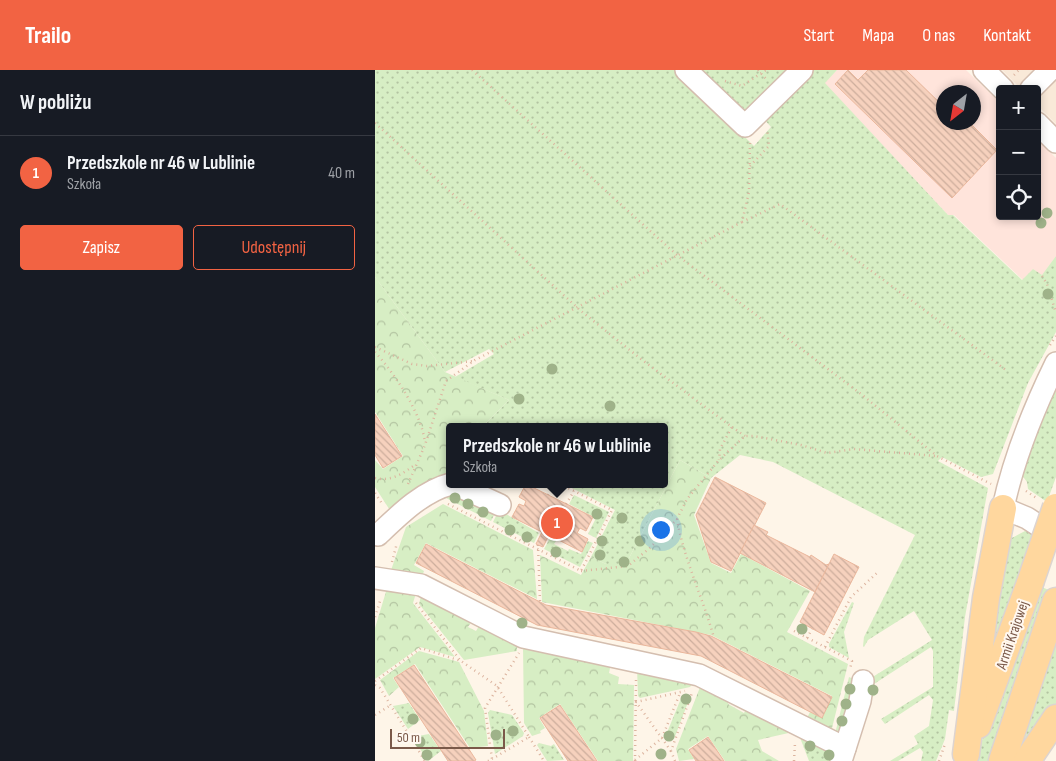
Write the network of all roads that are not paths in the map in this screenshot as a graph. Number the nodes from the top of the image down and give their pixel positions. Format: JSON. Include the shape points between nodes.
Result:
{"nodes":[{"id":1,"x":686,"y":70,"type":"edge"},
{"id":2,"x":802,"y":70,"type":"edge"},
{"id":3,"x":984,"y":70,"type":"edge"},
{"id":4,"x":1050,"y":70,"type":"edge"},
{"id":5,"x":999,"y":85,"type":"edge"},
{"id":6,"x":1035,"y":85,"type":"edge"},
{"id":7,"x":1041,"y":127,"type":"edge"},
{"id":8,"x":1056,"y":142,"type":"edge"},
{"id":9,"x":1056,"y":363,"type":"edge"},
{"id":10,"x":449,"y":490,"type":"edge"},
{"id":11,"x":1000,"y":498,"type":"junction"},
{"id":12,"x":500,"y":505,"type":"dead end"},
{"id":13,"x":1056,"y":507,"type":"edge"},
{"id":14,"x":376,"y":537,"type":"edge"},
{"id":15,"x":1056,"y":537,"type":"edge"},
{"id":16,"x":381,"y":579,"type":"edge"},
{"id":17,"x":1056,"y":601,"type":"edge"},
{"id":18,"x":855,"y":678,"type":"road end"},
{"id":19,"x":1056,"y":718,"type":"edge"},
{"id":20,"x":843,"y":754,"type":"edge"},
{"id":21,"x":957,"y":757,"type":"edge"},
{"id":22,"x":1002,"y":761,"type":"edge"},
{"id":23,"x":1027,"y":761,"type":"edge"}],
"edges":[{"from":1,"to":2,"type":"street","via":[[745,126]]},
{"from":3,"to":5,"type":"street"},
{"from":4,"to":6,"type":"street"},
{"from":7,"to":8,"type":"street"},
{"from":9,"to":11,"type":"street"},
{"from":10,"to":12,"type":"street"},
{"from":10,"to":14,"type":"street","via":[[442,486],[400,514]]},
{"from":11,"to":15,"type":"street"},
{"from":11,"to":21,"type":"main road","via":[[986,598]]},
{"from":13,"to":21,"type":"main road","name":"Armii Krajowej","bridge":true,"via":[[990,697]]},
{"from":16,"to":20,"type":"street","via":[[421,585],[523,637],[699,674]]},
{"from":17,"to":22,"type":"main road","name":"Armii Krajowej"},
{"from":18,"to":20,"type":"street","via":[[860,701]]},
{"from":19,"to":23,"type":"main road"}]}
